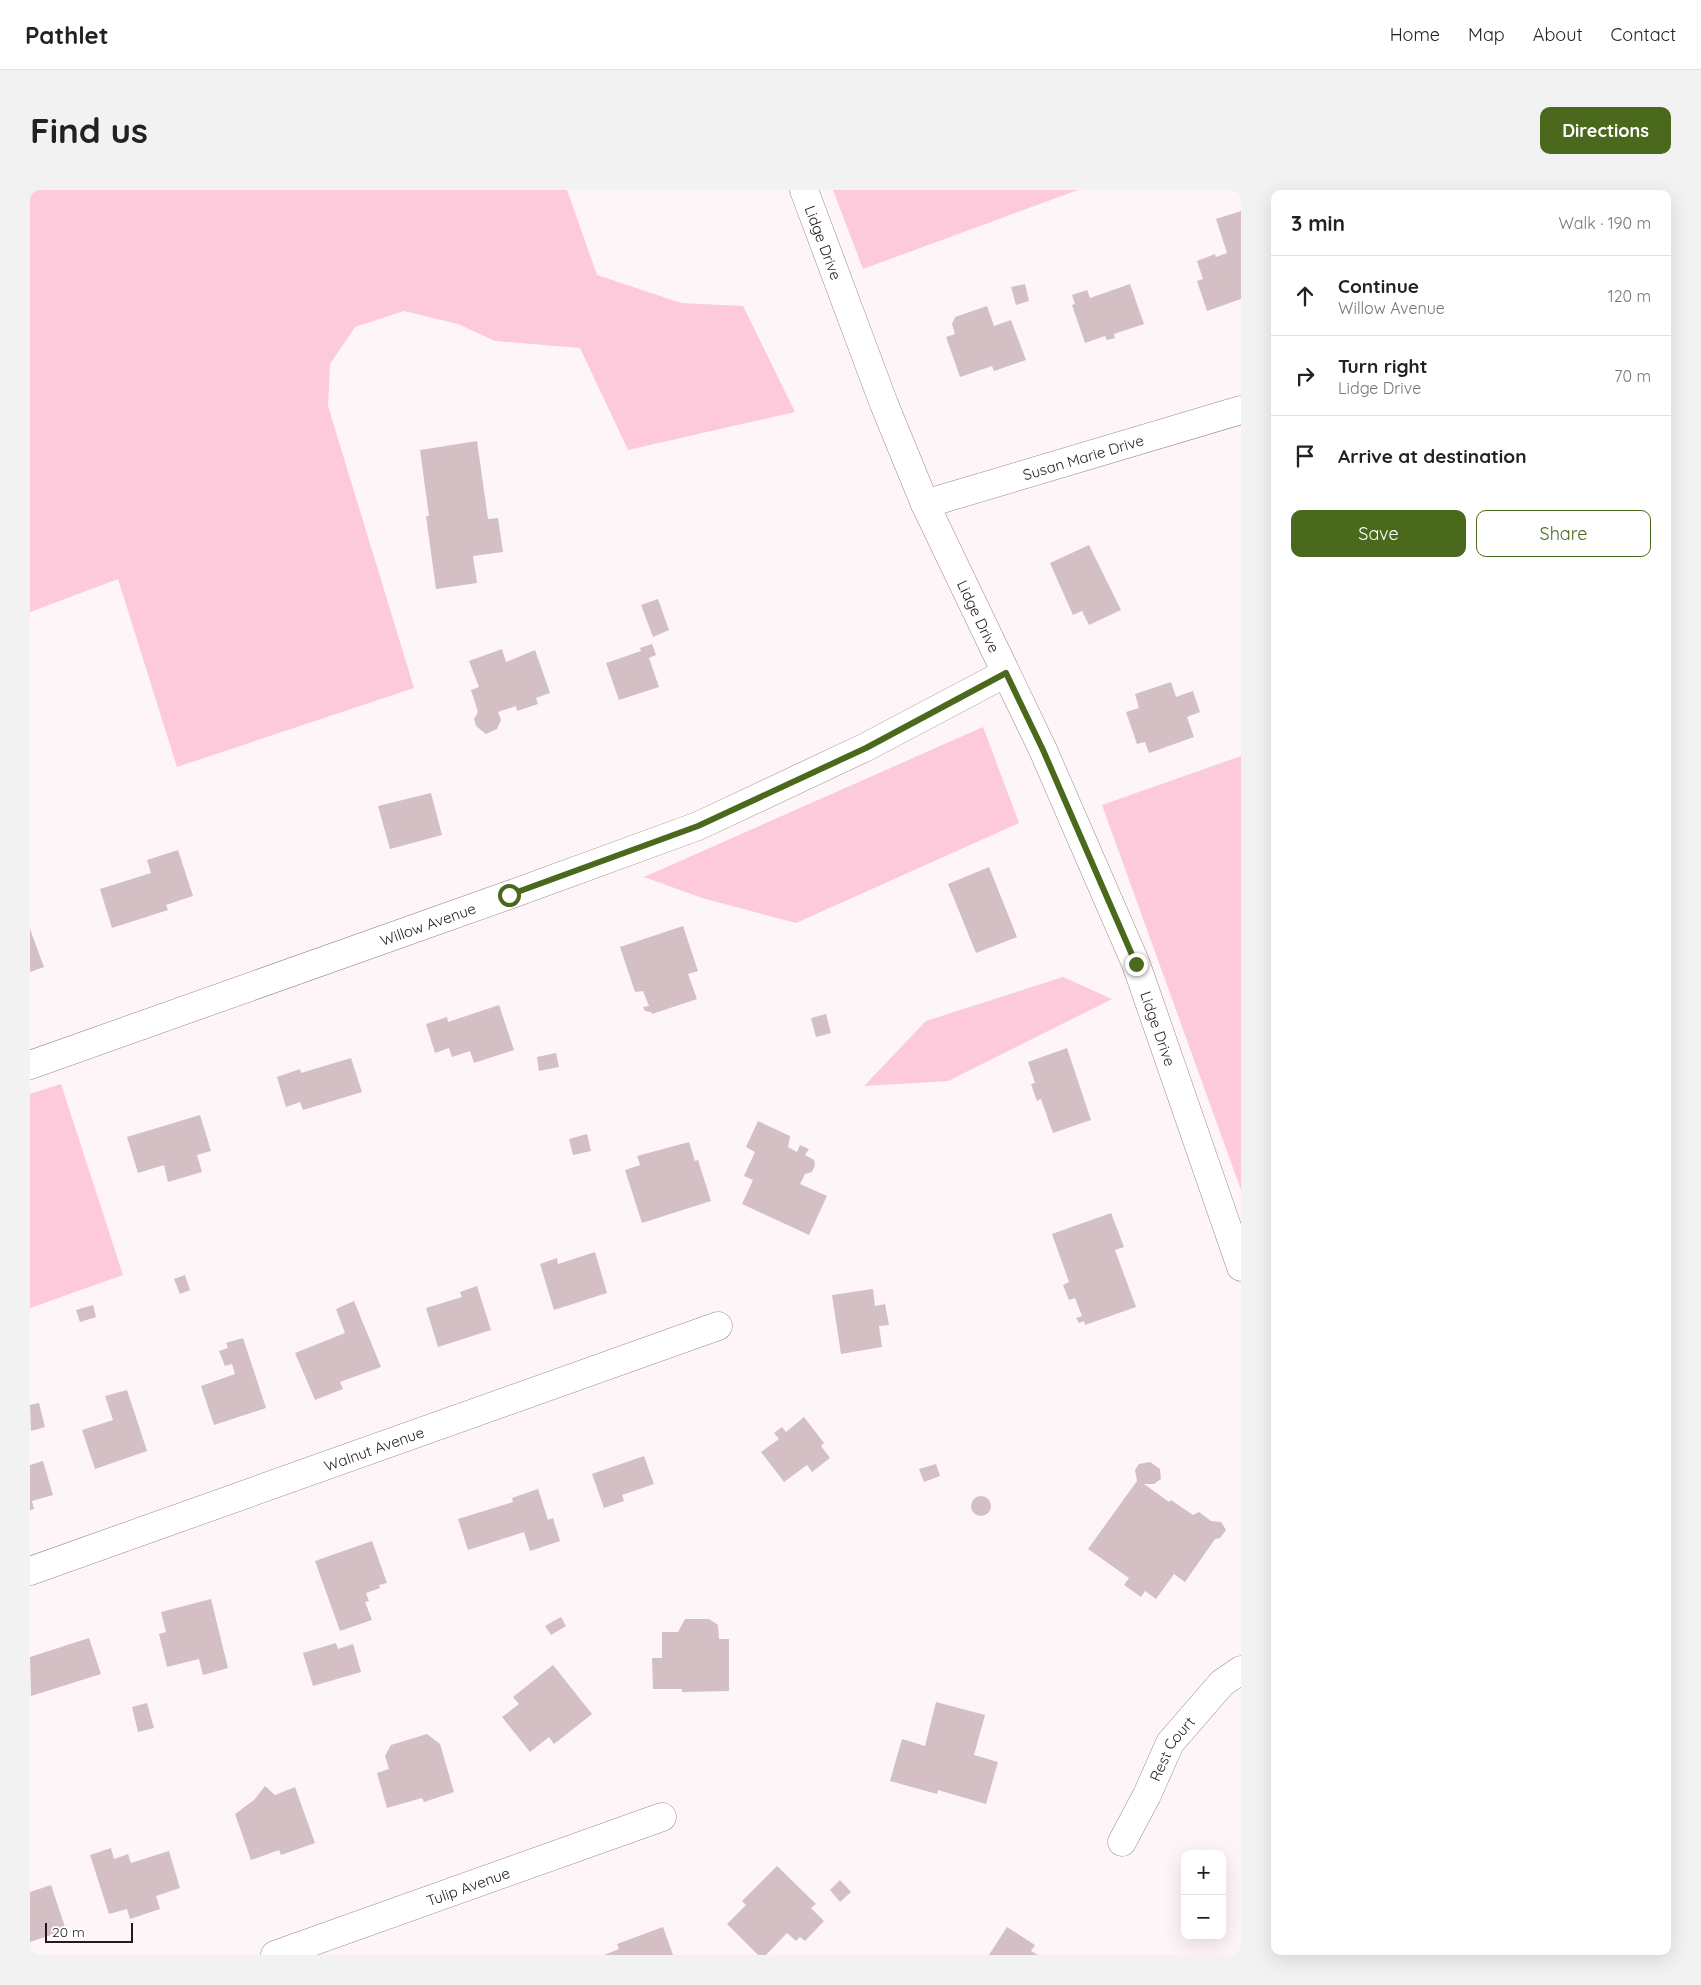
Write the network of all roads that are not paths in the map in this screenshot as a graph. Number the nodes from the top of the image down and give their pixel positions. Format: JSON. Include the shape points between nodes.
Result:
{"nodes":[{"id":1,"x":804,"y":190,"type":"edge"},
{"id":2,"x":1241,"y":410,"type":"edge"},
{"id":3,"x":925,"y":504,"type":"junction"},
{"id":4,"x":1006,"y":673,"type":"junction"},
{"id":5,"x":30,"y":1065,"type":"edge"},
{"id":6,"x":1241,"y":1267,"type":"edge"},
{"id":7,"x":718,"y":1326,"type":"dead end"},
{"id":8,"x":30,"y":1571,"type":"edge"},
{"id":9,"x":1241,"y":1670,"type":"edge"},
{"id":10,"x":662,"y":1817,"type":"dead end"},
{"id":11,"x":1122,"y":1842,"type":"dead end"},
{"id":12,"x":275,"y":1955,"type":"edge"}],
"edges":[{"from":1,"to":3,"type":"street","name":"Lidge Drive"},
{"from":2,"to":3,"type":"street","name":"Susan Marie Drive"},
{"from":3,"to":4,"type":"street","name":"Lidge Drive"},
{"from":4,"to":5,"type":"street","name":"Willow Avenue","via":[[866,748],[698,826]]},
{"from":4,"to":6,"type":"street","name":"Lidge Drive","via":[[1136,964]]},
{"from":7,"to":8,"type":"street","name":"Walnut Avenue"},
{"from":9,"to":11,"type":"street","name":"Rest Court","via":[[1222,1684],[1170,1744]]},
{"from":10,"to":12,"type":"street","name":"Tulip Avenue"}]}
